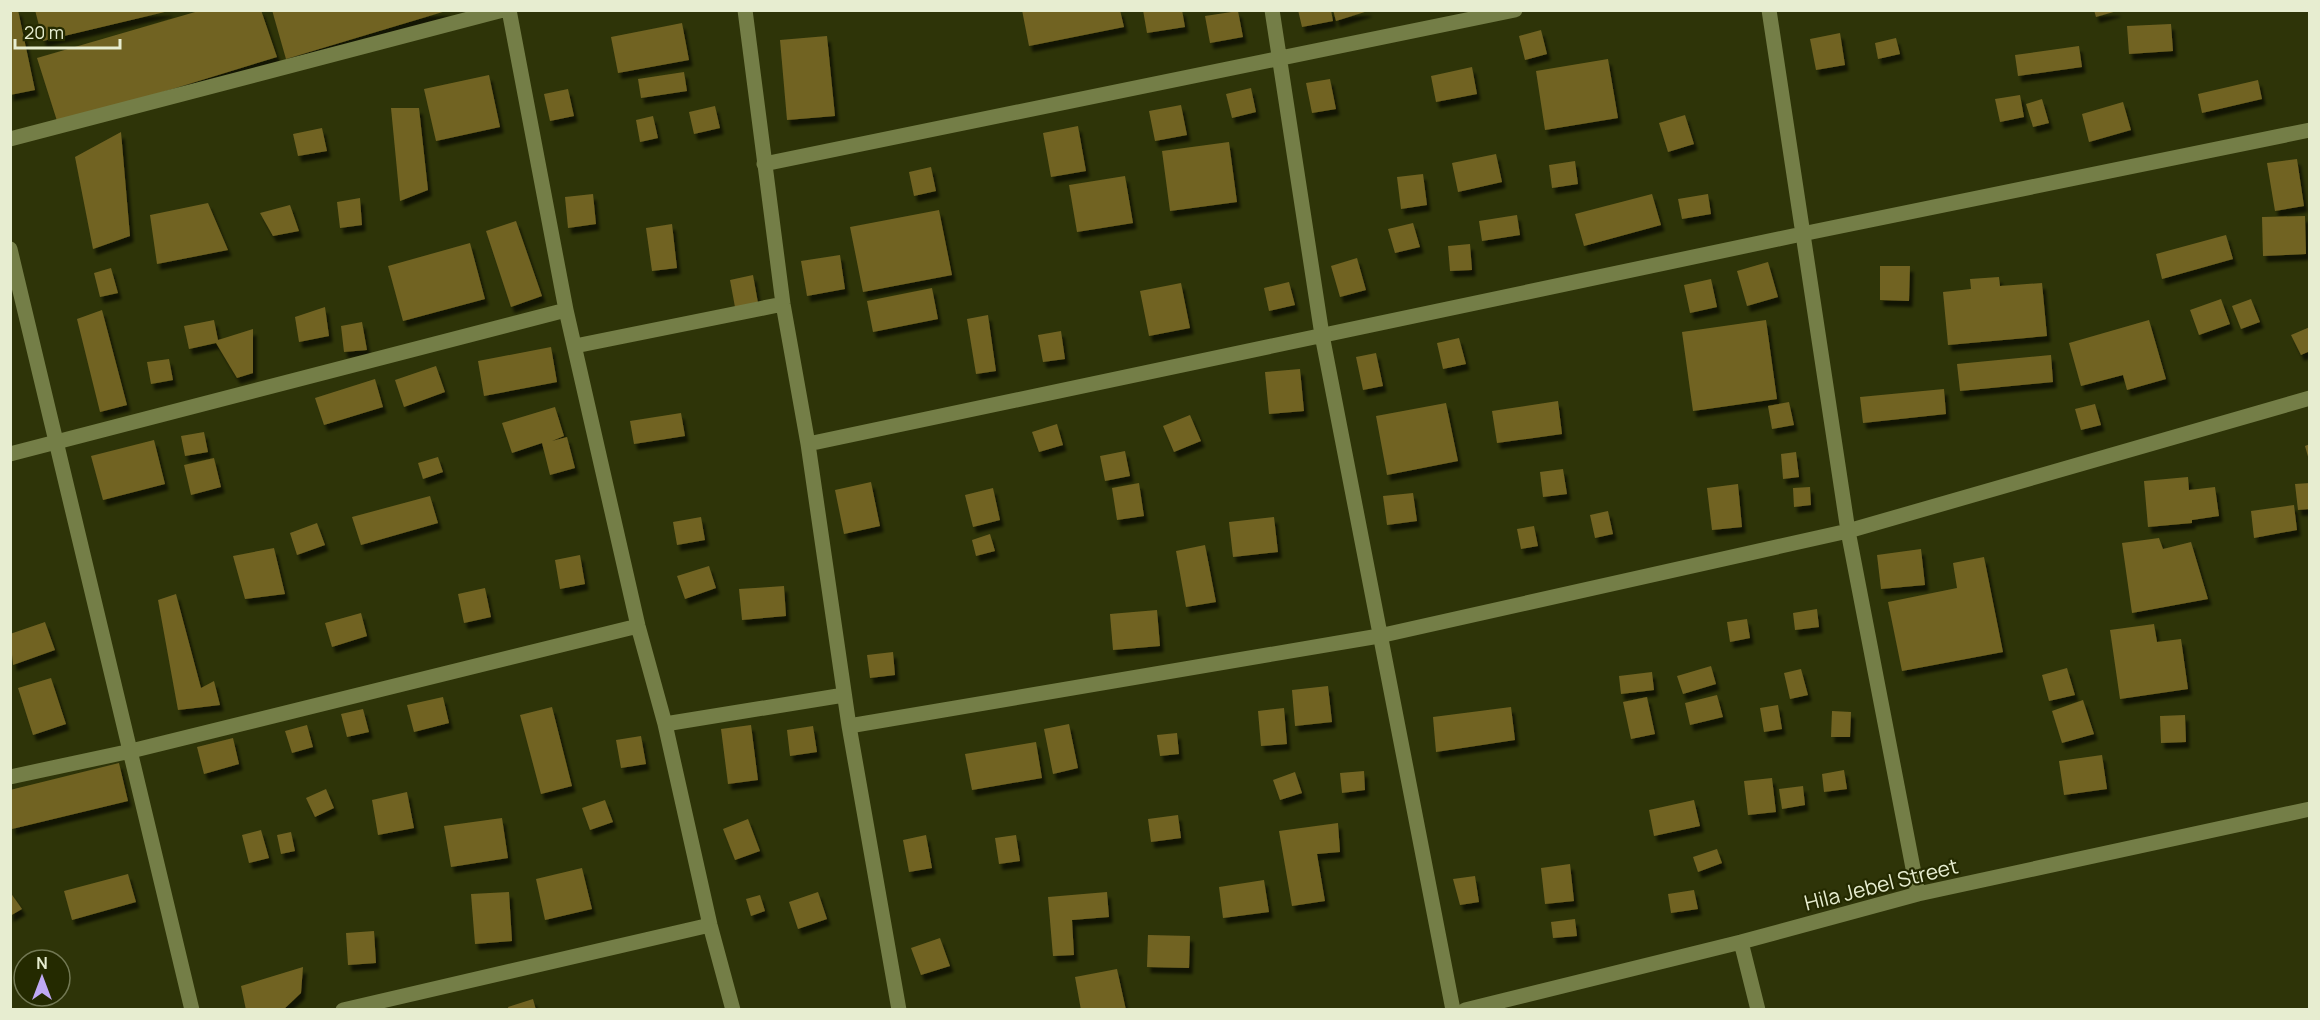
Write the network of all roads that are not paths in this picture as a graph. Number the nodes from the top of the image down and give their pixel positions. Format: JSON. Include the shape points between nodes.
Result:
{"nodes":[{"id":1,"x":503,"y":10,"type":"edge"},
{"id":2,"x":509,"y":10,"type":"edge"},
{"id":3,"x":745,"y":10,"type":"edge"},
{"id":4,"x":1272,"y":10,"type":"edge"},
{"id":5,"x":1515,"y":10,"type":"edge"},
{"id":6,"x":1769,"y":10,"type":"edge"},
{"id":7,"x":1278,"y":58,"type":"junction"},
{"id":8,"x":2310,"y":130,"type":"edge"},
{"id":9,"x":10,"y":140,"type":"edge"},
{"id":10,"x":764,"y":165,"type":"junction"},
{"id":11,"x":1802,"y":234,"type":"junction"},
{"id":12,"x":10,"y":249,"type":"edge"},
{"id":13,"x":783,"y":304,"type":"junction"},
{"id":14,"x":566,"y":310,"type":"junction"},
{"id":15,"x":1323,"y":335,"type":"junction"},
{"id":16,"x":575,"y":346,"type":"junction"},
{"id":17,"x":2310,"y":398,"type":"edge"},
{"id":18,"x":57,"y":444,"type":"junction"},
{"id":19,"x":808,"y":444,"type":"junction"},
{"id":20,"x":10,"y":454,"type":"edge"},
{"id":21,"x":1848,"y":531,"type":"junction"},
{"id":22,"x":638,"y":626,"type":"junction"},
{"id":23,"x":1379,"y":636,"type":"junction"},
{"id":24,"x":844,"y":695,"type":"junction"},
{"id":25,"x":664,"y":724,"type":"junction"},
{"id":26,"x":849,"y":726,"type":"junction"},
{"id":27,"x":131,"y":751,"type":"junction"},
{"id":28,"x":10,"y":777,"type":"edge"},
{"id":29,"x":2310,"y":809,"type":"edge"},
{"id":30,"x":1918,"y":894,"type":"junction"},
{"id":31,"x":710,"y":925,"type":"junction"},
{"id":32,"x":1741,"y":942,"type":"junction"},
{"id":33,"x":192,"y":1010,"type":"edge"},
{"id":34,"x":343,"y":1010,"type":"edge"},
{"id":35,"x":733,"y":1010,"type":"edge"},
{"id":36,"x":898,"y":1010,"type":"edge"},
{"id":37,"x":1453,"y":1010,"type":"edge"},
{"id":38,"x":1465,"y":1010,"type":"edge"},
{"id":39,"x":1758,"y":1010,"type":"edge"}],
"edges":[{"from":1,"to":9,"type":"street"},
{"from":2,"to":14,"type":"street"},
{"from":3,"to":10,"type":"street"},
{"from":4,"to":7,"type":"street"},
{"from":5,"to":7,"type":"street"},
{"from":6,"to":11,"type":"street"},
{"from":7,"to":10,"type":"street"},
{"from":7,"to":15,"type":"street"},
{"from":8,"to":11,"type":"street"},
{"from":10,"to":13,"type":"street"},
{"from":11,"to":15,"type":"street"},
{"from":11,"to":21,"type":"street"},
{"from":12,"to":18,"type":"street"},
{"from":13,"to":16,"type":"street"},
{"from":13,"to":19,"type":"street"},
{"from":14,"to":16,"type":"street"},
{"from":14,"to":18,"type":"street"},
{"from":15,"to":19,"type":"street"},
{"from":15,"to":23,"type":"street"},
{"from":16,"to":22,"type":"street"},
{"from":17,"to":21,"type":"street"},
{"from":18,"to":20,"type":"street"},
{"from":18,"to":27,"type":"street"},
{"from":19,"to":24,"type":"street"},
{"from":21,"to":23,"type":"street"},
{"from":21,"to":30,"type":"street"},
{"from":22,"to":25,"type":"street"},
{"from":22,"to":27,"type":"street"},
{"from":23,"to":26,"type":"street"},
{"from":23,"to":37,"type":"street"},
{"from":24,"to":25,"type":"street"},
{"from":24,"to":26,"type":"street"},
{"from":25,"to":31,"type":"street"},
{"from":26,"to":36,"type":"street"},
{"from":27,"to":28,"type":"street"},
{"from":27,"to":33,"type":"street"},
{"from":29,"to":30,"type":"street","name":"Hila Jebel Street"},
{"from":30,"to":32,"type":"street","name":"Hila Jebel Street"},
{"from":31,"to":34,"type":"street"},
{"from":31,"to":35,"type":"street"},
{"from":32,"to":38,"type":"street","name":"Hila Jebel Street"},
{"from":32,"to":39,"type":"street"}]}
